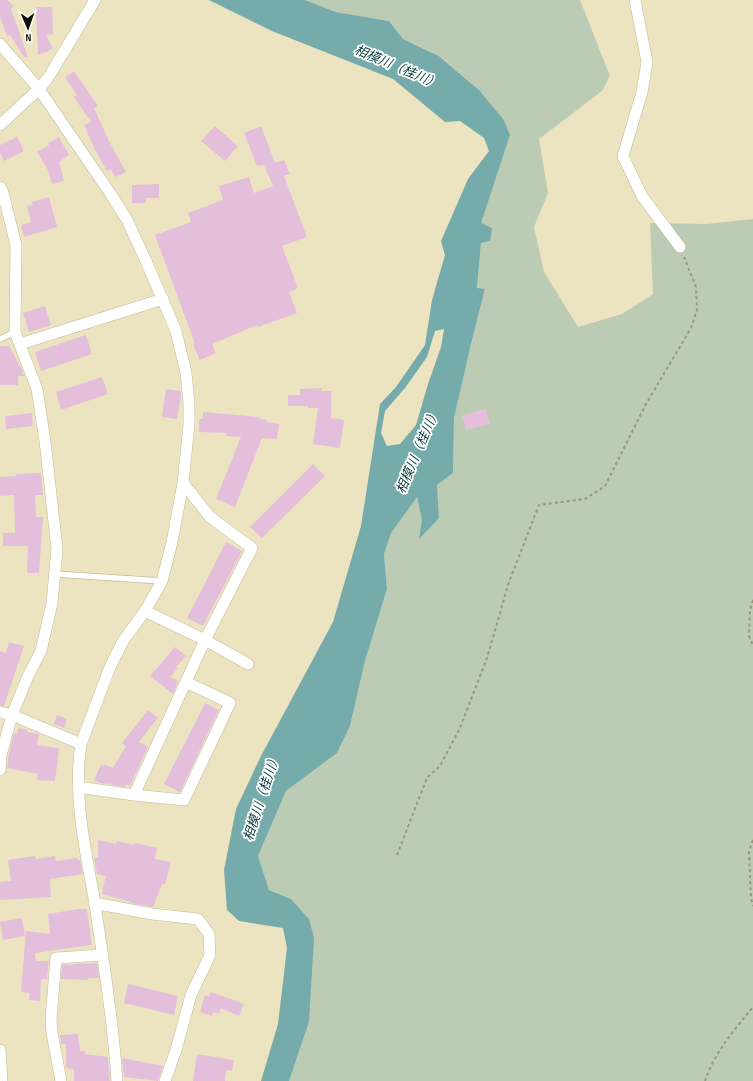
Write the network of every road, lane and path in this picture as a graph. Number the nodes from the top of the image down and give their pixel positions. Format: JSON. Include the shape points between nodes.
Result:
{"nodes":[{"id":1,"x":95,"y":0,"type":"edge"},
{"id":2,"x":635,"y":0,"type":"edge"},
{"id":3,"x":0,"y":44,"type":"edge"},
{"id":4,"x":39,"y":89,"type":"junction"},
{"id":5,"x":0,"y":125,"type":"edge"},
{"id":6,"x":0,"y":187,"type":"edge"},
{"id":7,"x":680,"y":247,"type":"joint"},
{"id":8,"x":163,"y":299,"type":"junction"},
{"id":9,"x":15,"y":332,"type":"junction"},
{"id":10,"x":0,"y":339,"type":"edge"},
{"id":11,"x":20,"y":344,"type":"junction"},
{"id":12,"x":182,"y":483,"type":"junction"},
{"id":13,"x":55,"y":574,"type":"junction"},
{"id":14,"x":162,"y":582,"type":"junction"},
{"id":15,"x":753,"y":600,"type":"edge"},
{"id":16,"x":145,"y":610,"type":"junction"},
{"id":17,"x":205,"y":640,"type":"junction"},
{"id":18,"x":753,"y":645,"type":"edge"},
{"id":19,"x":248,"y":664,"type":"dead end"},
{"id":20,"x":186,"y":682,"type":"junction"},
{"id":21,"x":0,"y":712,"type":"edge"},
{"id":22,"x":12,"y":715,"type":"junction"},
{"id":23,"x":81,"y":744,"type":"junction"},
{"id":24,"x":0,"y":770,"type":"edge"},
{"id":25,"x":78,"y":786,"type":"junction"},
{"id":26,"x":134,"y":795,"type":"junction"},
{"id":27,"x":753,"y":840,"type":"edge"},
{"id":28,"x":397,"y":855,"type":"dead end"},
{"id":29,"x":94,"y":903,"type":"junction"},
{"id":30,"x":753,"y":906,"type":"edge"},
{"id":31,"x":103,"y":955,"type":"junction"},
{"id":32,"x":753,"y":1007,"type":"edge"},
{"id":33,"x":0,"y":1050,"type":"edge"},
{"id":34,"x":2,"y":1081,"type":"edge"},
{"id":35,"x":61,"y":1081,"type":"edge"},
{"id":36,"x":119,"y":1081,"type":"edge"},
{"id":37,"x":165,"y":1081,"type":"edge"},
{"id":38,"x":705,"y":1081,"type":"edge"}],
"edges":[{"from":1,"to":4,"type":"street"},
{"from":2,"to":7,"type":"street","via":[[647,62],[642,92],[624,156],[642,196]]},
{"from":3,"to":4,"type":"street"},
{"from":4,"to":5,"type":"street"},
{"from":4,"to":8,"type":"street","via":[[127,220]]},
{"from":6,"to":9,"type":"street","via":[[16,245]]},
{"from":7,"to":28,"type":"path","via":[[696,287],[697,310],[692,328],[646,404],[605,486],[586,499],[539,505],[509,582],[487,658],[460,728],[440,766],[427,778]]},
{"from":8,"to":11,"type":"street"},
{"from":8,"to":12,"type":"street","via":[[176,331],[186,373],[189,402]]},
{"from":9,"to":10,"type":"lane"},
{"from":9,"to":11,"type":"street"},
{"from":11,"to":13,"type":"street","via":[[37,389],[45,441],[57,549]]},
{"from":12,"to":14,"type":"street"},
{"from":12,"to":17,"type":"street","via":[[210,517],[252,548]]},
{"from":13,"to":14,"type":"lane"},
{"from":13,"to":22,"type":"street","via":[[52,603],[41,651]]},
{"from":14,"to":16,"type":"street"},
{"from":15,"to":18,"type":"path","via":[[749,636]]},
{"from":16,"to":17,"type":"street"},
{"from":16,"to":23,"type":"street","via":[[122,641]]},
{"from":17,"to":19,"type":"street"},
{"from":17,"to":20,"type":"street"},
{"from":20,"to":26,"type":"street"},
{"from":20,"to":26,"type":"street","via":[[230,704],[184,800]]},
{"from":21,"to":22,"type":"street"},
{"from":22,"to":23,"type":"street"},
{"from":22,"to":24,"type":"street","via":[[1,756]]},
{"from":23,"to":25,"type":"street"},
{"from":25,"to":26,"type":"street"},
{"from":25,"to":29,"type":"street"},
{"from":27,"to":30,"type":"path","via":[[749,851]]},
{"from":29,"to":31,"type":"street"},
{"from":29,"to":37,"type":"street","via":[[152,914],[198,919],[209,934],[210,955],[190,995]]},
{"from":31,"to":35,"type":"street","via":[[56,958],[51,1019]]},
{"from":31,"to":36,"type":"street"},
{"from":32,"to":38,"type":"path","via":[[729,1036],[710,1065]]},
{"from":33,"to":34,"type":"street"}]}
